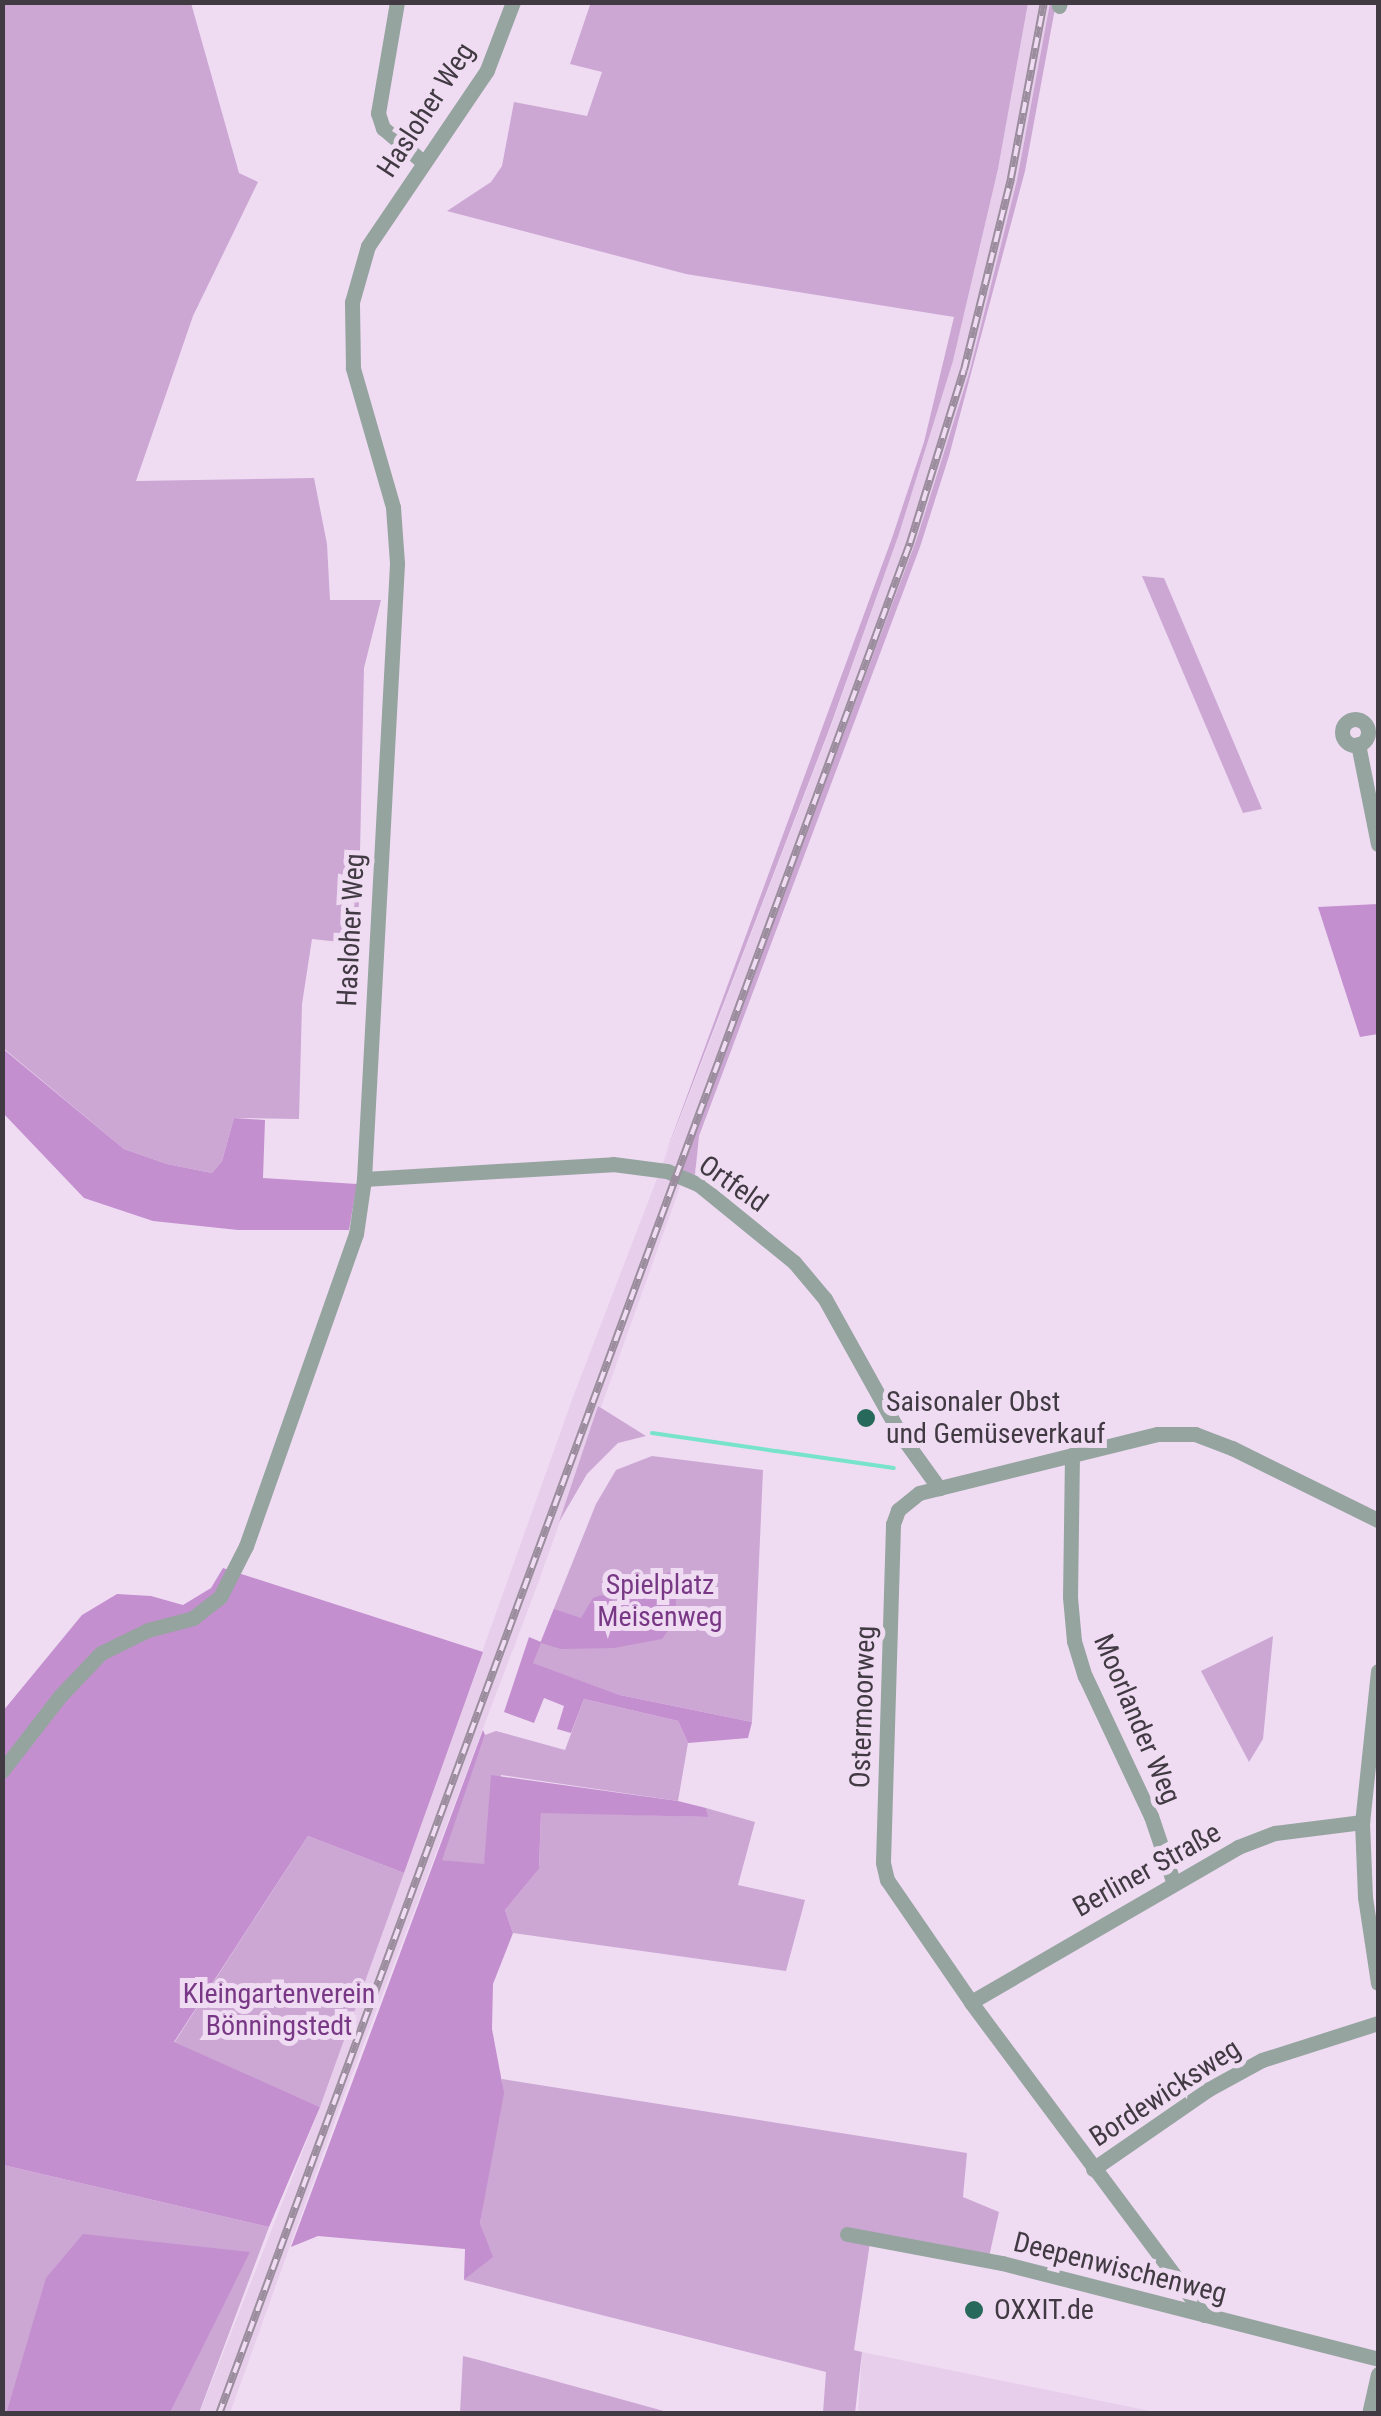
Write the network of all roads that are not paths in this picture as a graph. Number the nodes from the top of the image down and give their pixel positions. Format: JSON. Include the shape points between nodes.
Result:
{"nodes":[{"id":1,"x":397,"y":2,"type":"edge"},
{"id":2,"x":513,"y":2,"type":"edge"},
{"id":3,"x":423,"y":162,"type":"junction"},
{"id":4,"x":1358,"y":744,"type":"dead end"},
{"id":5,"x":1378,"y":844,"type":"edge"},
{"id":6,"x":364,"y":1179,"type":"junction"},
{"id":7,"x":1072,"y":1455,"type":"junction"},
{"id":8,"x":940,"y":1488,"type":"junction"},
{"id":9,"x":1378,"y":1520,"type":"edge"},
{"id":10,"x":1378,"y":1671,"type":"edge"},
{"id":11,"x":2,"y":1771,"type":"edge"},
{"id":12,"x":1362,"y":1822,"type":"junction"},
{"id":13,"x":1173,"y":1881,"type":"junction"},
{"id":14,"x":1377,"y":1972,"type":"edge"},
{"id":15,"x":971,"y":2002,"type":"junction"},
{"id":16,"x":1378,"y":2023,"type":"edge"},
{"id":17,"x":1094,"y":2169,"type":"junction"},
{"id":18,"x":847,"y":2234,"type":"dead end"},
{"id":19,"x":1204,"y":2315,"type":"junction"},
{"id":20,"x":1378,"y":2359,"type":"edge"},
{"id":21,"x":1378,"y":2374,"type":"edge"},
{"id":22,"x":1370,"y":2414,"type":"edge"}],
"edges":[{"from":1,"to":3,"type":"street","via":[[378,113],[383,128]]},
{"from":2,"to":3,"type":"street","name":"Hasloher Weg","via":[[486,70]]},
{"from":3,"to":6,"type":"street","name":"Hasloher Weg","via":[[368,246],[352,302],[353,368],[393,507],[398,563]]},
{"from":4,"to":5,"type":"street"},
{"from":6,"to":8,"type":"street","name":"Ortfeld","via":[[613,1164],[698,1184],[794,1262],[825,1298],[900,1434]]},
{"from":6,"to":11,"type":"street","name":"Hasloher Weg","via":[[356,1234],[246,1546],[220,1596],[193,1618],[101,1653]]},
{"from":7,"to":8,"type":"street","name":"Ostermoorweg"},
{"from":7,"to":9,"type":"street","name":"Ostermoorweg","via":[[1158,1434],[1195,1434]]},
{"from":7,"to":13,"type":"street","name":"Moorlander Weg","via":[[1074,1641],[1152,1816]]},
{"from":8,"to":15,"type":"street","name":"Ostermoorweg","via":[[920,1493],[898,1510],[893,1524],[883,1862],[887,1880]]},
{"from":10,"to":12,"type":"street"},
{"from":12,"to":13,"type":"street","name":"Berliner Straße","via":[[1275,1833]]},
{"from":12,"to":14,"type":"street"},
{"from":13,"to":15,"type":"street","name":"Berliner Straße"},
{"from":15,"to":17,"type":"street","name":"Ostermoorweg"},
{"from":16,"to":17,"type":"street","name":"Bordewicksweg","via":[[1262,2060],[1209,2088]]},
{"from":17,"to":19,"type":"street","name":"Ostermoorweg"},
{"from":18,"to":19,"type":"street","name":"Deepenwischenweg","via":[[1002,2263]]},
{"from":19,"to":20,"type":"street","name":"Deepenwischenweg"},
{"from":21,"to":22,"type":"street"}]}
